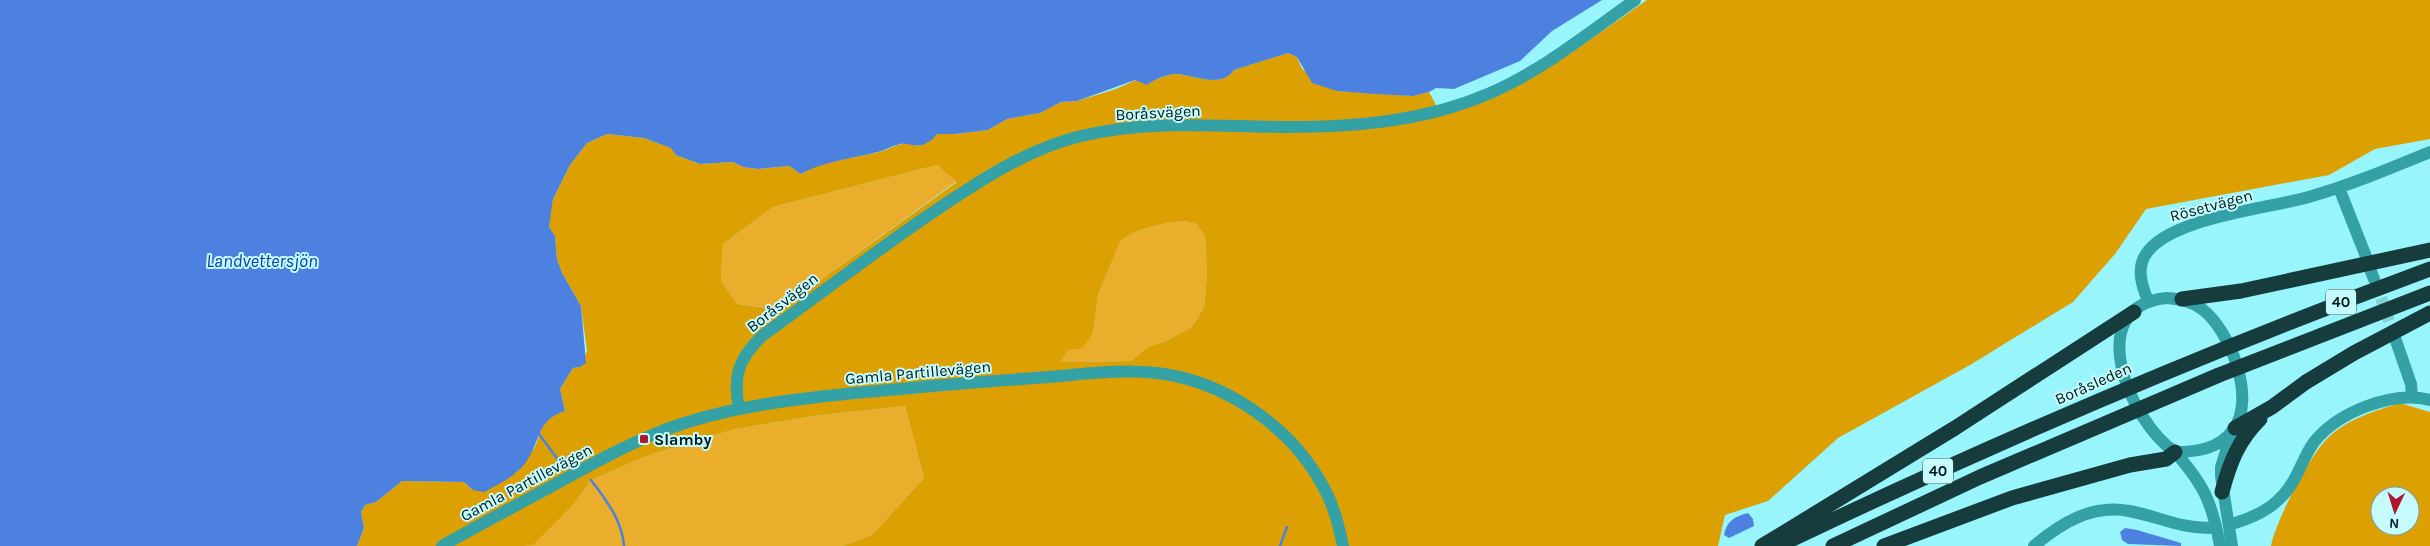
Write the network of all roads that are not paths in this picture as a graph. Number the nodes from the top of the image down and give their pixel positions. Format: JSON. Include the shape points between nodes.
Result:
{"nodes":[{"id":1,"x":1635,"y":0,"type":"edge"},
{"id":2,"x":2430,"y":152,"type":"edge"},
{"id":3,"x":2340,"y":188,"type":"junction"},
{"id":4,"x":2430,"y":250,"type":"edge"},
{"id":5,"x":2370,"y":269,"type":"tunnel mouth"},
{"id":6,"x":2430,"y":269,"type":"edge"},
{"id":7,"x":2430,"y":294,"type":"edge"},
{"id":8,"x":2182,"y":299,"type":"junction"},
{"id":9,"x":2148,"y":301,"type":"junction"},
{"id":10,"x":2134,"y":312,"type":"junction"},
{"id":11,"x":2430,"y":313,"type":"edge"},
{"id":12,"x":2392,"y":329,"type":"tunnel mouth"},
{"id":13,"x":2412,"y":396,"type":"junction"},
{"id":14,"x":2430,"y":400,"type":"edge"},
{"id":15,"x":2272,"y":407,"type":"junction"},
{"id":16,"x":739,"y":409,"type":"junction"},
{"id":17,"x":2234,"y":430,"type":"junction"},
{"id":18,"x":2175,"y":452,"type":"junction"},
{"id":19,"x":2222,"y":492,"type":"junction"},
{"id":20,"x":2235,"y":523,"type":"dead end"},
{"id":21,"x":2209,"y":528,"type":"dead end"},
{"id":22,"x":457,"y":542,"type":"edge"},
{"id":23,"x":442,"y":546,"type":"edge"},
{"id":24,"x":1343,"y":546,"type":"edge"},
{"id":25,"x":1762,"y":546,"type":"edge"},
{"id":26,"x":1778,"y":546,"type":"edge"},
{"id":27,"x":1832,"y":546,"type":"edge"},
{"id":28,"x":1884,"y":546,"type":"edge"},
{"id":29,"x":2034,"y":546,"type":"edge"},
{"id":30,"x":2220,"y":546,"type":"edge"},
{"id":31,"x":2232,"y":546,"type":"edge"}],
"edges":[{"from":1,"to":16,"type":"street","name":"Boråsvägen","via":[[1518,79],[1489,94],[1422,116],[1339,126],[1137,126],[1080,136],[1013,163],[963,192],[762,336],[738,368]]},
{"from":2,"to":3,"type":"street","name":"Rösetvägen"},
{"from":3,"to":5,"type":"street"},
{"from":3,"to":9,"type":"street","name":"Rösetvägen","via":[[2189,225],[2167,234],[2147,252],[2140,270]]},
{"from":4,"to":8,"type":"highway","via":[[2241,291]]},
{"from":6,"to":26,"type":"highway","name":"Boråsleden","number":"40","via":[[2147,379]]},
{"from":7,"to":27,"type":"highway","number":"40","via":[[2219,375],[1980,477]]},
{"from":8,"to":9,"type":"street"},
{"from":8,"to":17,"type":"street","via":[[2209,315],[2233,354],[2242,402]]},
{"from":9,"to":10,"type":"street"},
{"from":10,"to":18,"type":"street","via":[[2126,321],[2120,348],[2122,372],[2142,418]]},
{"from":10,"to":25,"type":"highway","via":[[1963,423]]},
{"from":11,"to":15,"type":"highway","via":[[2314,377]]},
{"from":12,"to":13,"type":"street"},
{"from":13,"to":14,"type":"street"},
{"from":13,"to":20,"type":"street","via":[[2380,401],[2325,431],[2314,442],[2286,493],[2264,512]]},
{"from":15,"to":17,"type":"highway"},
{"from":15,"to":19,"type":"highway","via":[[2238,444]]},
{"from":16,"to":22,"type":"street","name":"Gamla Partillevägen","via":[[688,422],[644,439]]},
{"from":16,"to":24,"type":"street","name":"Gamla Partillevägen","via":[[821,397],[1109,372],[1175,376],[1234,399],[1287,438],[1325,488]]},
{"from":17,"to":18,"type":"street","via":[[2210,448]]},
{"from":17,"to":19,"type":"street","via":[[2221,467]]},
{"from":18,"to":28,"type":"highway","via":[[2166,459],[2130,465],[2012,498]]},
{"from":18,"to":30,"type":"street","via":[[2207,495]]},
{"from":19,"to":31,"type":"street"},
{"from":21,"to":29,"type":"street","via":[[2182,526],[2130,511],[2100,510],[2066,523]]},
{"from":22,"to":23,"type":"street","name":"Gamla Partillevägen"}]}
